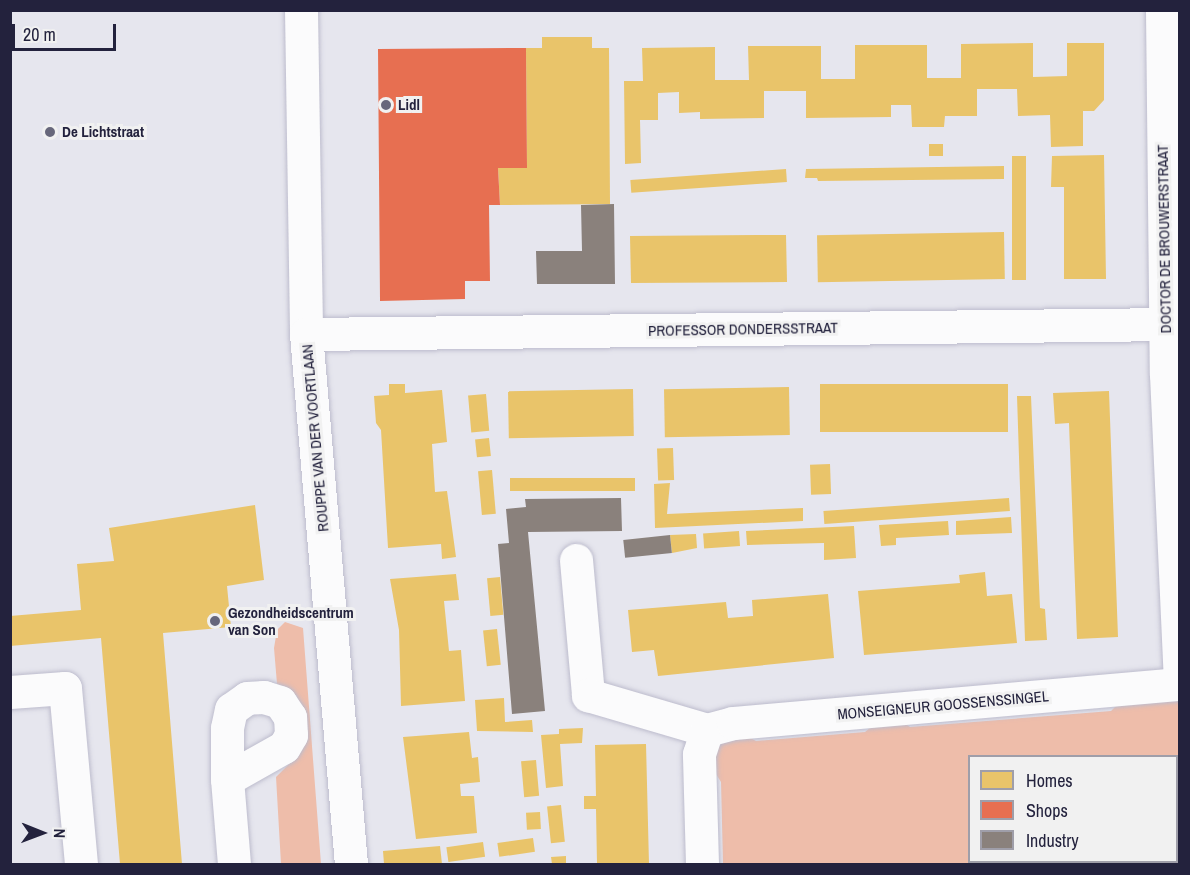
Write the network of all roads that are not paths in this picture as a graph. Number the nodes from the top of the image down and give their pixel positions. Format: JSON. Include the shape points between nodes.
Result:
{"nodes":[{"id":1,"x":301,"y":10,"type":"edge"},
{"id":2,"x":1162,"y":10,"type":"edge"},
{"id":3,"x":1172,"y":324,"type":"edge"},
{"id":4,"x":306,"y":334,"type":"junction"},
{"id":5,"x":576,"y":560,"type":"dead end"},
{"id":6,"x":1179,"y":684,"type":"edge"},
{"id":7,"x":10,"y":692,"type":"edge"},
{"id":8,"x":707,"y":730,"type":"junction"},
{"id":9,"x":227,"y":779,"type":"dead end"},
{"id":10,"x":81,"y":864,"type":"edge"},
{"id":11,"x":234,"y":864,"type":"edge"},
{"id":12,"x":351,"y":864,"type":"edge"},
{"id":13,"x":702,"y":864,"type":"edge"}],
"edges":[{"from":1,"to":4,"type":"street","name":"ROUPPE VAN DER VOORTLAAN"},
{"from":2,"to":3,"type":"street","name":"DOCTOR DE BROUWERSTRAAT"},
{"from":3,"to":4,"type":"street","name":"PROFESSOR DONDERSSTRAAT"},
{"from":3,"to":6,"type":"street","name":"DOCTOR DE BROUWERSTRAAT"},
{"from":4,"to":12,"type":"street","name":"ROUPPE VAN DER VOORTLAAN"},
{"from":5,"to":8,"type":"street","via":[[588,695]]},
{"from":6,"to":8,"type":"street","name":"MONSEIGNEUR GOOSSENSSINGEL","via":[[733,723]]},
{"from":7,"to":10,"type":"street","via":[[65,688]]},
{"from":8,"to":13,"type":"street","via":[[699,754]]},
{"from":9,"to":11,"type":"street"}]}
